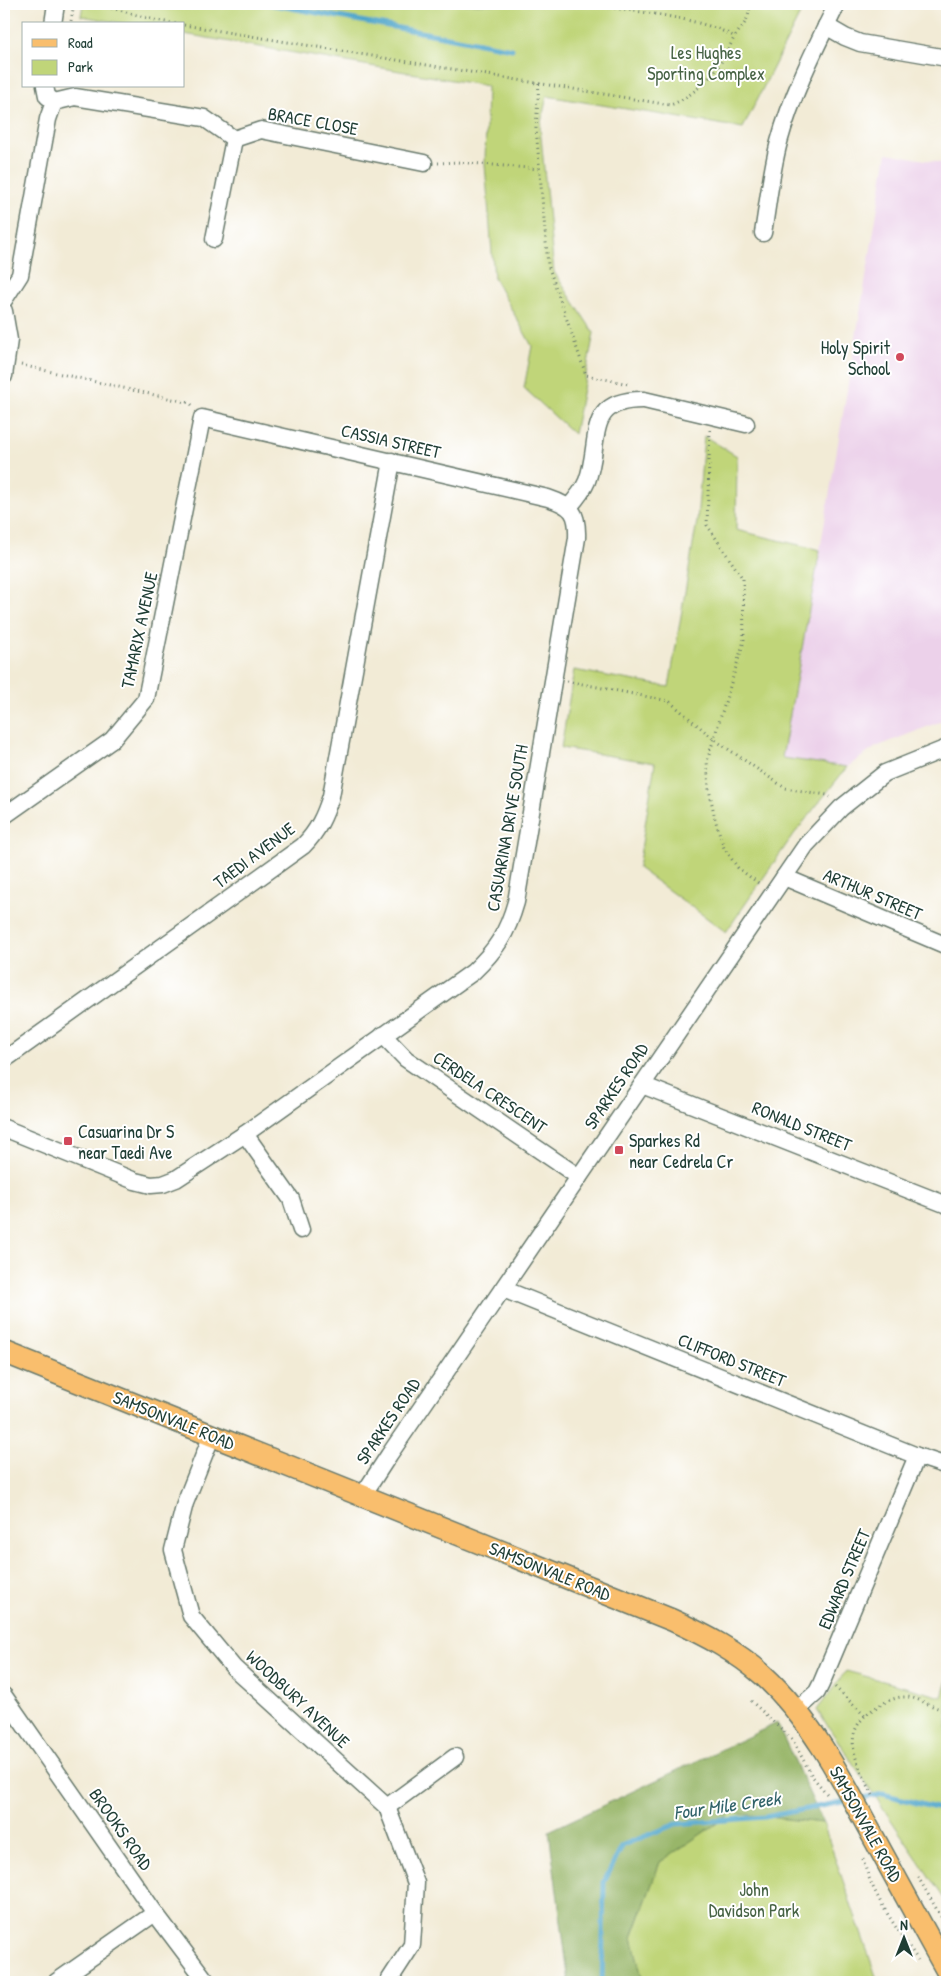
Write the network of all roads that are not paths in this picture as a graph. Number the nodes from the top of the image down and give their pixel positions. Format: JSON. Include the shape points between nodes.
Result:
{"nodes":[{"id":1,"x":56,"y":4,"type":"edge"},
{"id":2,"x":837,"y":4,"type":"edge"},
{"id":3,"x":52,"y":22,"type":"edge"},
{"id":4,"x":826,"y":26,"type":"junction"},
{"id":5,"x":947,"y":58,"type":"edge"},
{"id":6,"x":45,"y":88,"type":"edge"},
{"id":7,"x":54,"y":102,"type":"junction"},
{"id":8,"x":234,"y":139,"type":"junction"},
{"id":9,"x":424,"y":163,"type":"road end"},
{"id":10,"x":763,"y":233,"type":"dead end"},
{"id":11,"x":214,"y":239,"type":"dead end"},
{"id":12,"x":4,"y":300,"type":"edge"},
{"id":13,"x":4,"y":311,"type":"edge"},
{"id":14,"x":5,"y":369,"type":"edge"},
{"id":15,"x":202,"y":418,"type":"joint"},
{"id":16,"x":746,"y":424,"type":"dead end"},
{"id":17,"x":392,"y":461,"type":"junction"},
{"id":18,"x":569,"y":507,"type":"junction"},
{"id":19,"x":947,"y":748,"type":"edge"},
{"id":20,"x":4,"y":816,"type":"edge"},
{"id":21,"x":784,"y":877,"type":"junction"},
{"id":22,"x":947,"y":946,"type":"edge"},
{"id":23,"x":383,"y":1035,"type":"junction"},
{"id":24,"x":4,"y":1060,"type":"edge"},
{"id":25,"x":642,"y":1085,"type":"junction"},
{"id":26,"x":4,"y":1128,"type":"edge"},
{"id":27,"x":245,"y":1134,"type":"junction"},
{"id":28,"x":579,"y":1177,"type":"junction"},
{"id":29,"x":947,"y":1205,"type":"edge"},
{"id":30,"x":301,"y":1230,"type":"dead end"},
{"id":31,"x":503,"y":1289,"type":"junction"},
{"id":32,"x":4,"y":1352,"type":"edge"},
{"id":33,"x":212,"y":1436,"type":"junction"},
{"id":34,"x":917,"y":1456,"type":"junction"},
{"id":35,"x":947,"y":1466,"type":"edge"},
{"id":36,"x":363,"y":1495,"type":"junction"},
{"id":37,"x":4,"y":1696,"type":"edge"},
{"id":38,"x":796,"y":1711,"type":"junction"},
{"id":39,"x":455,"y":1757,"type":"dead end"},
{"id":40,"x":387,"y":1807,"type":"junction"},
{"id":41,"x":155,"y":1913,"type":"junction"},
{"id":42,"x":947,"y":1971,"type":"edge"},
{"id":43,"x":56,"y":1982,"type":"edge"},
{"id":44,"x":207,"y":1982,"type":"edge"},
{"id":45,"x":388,"y":1982,"type":"edge"}],
"edges":[{"from":1,"to":3,"type":"street"},
{"from":2,"to":4,"type":"street"},
{"from":4,"to":5,"type":"street","via":[[860,43]]},
{"from":4,"to":10,"type":"street","via":[[785,120]]},
{"from":6,"to":7,"type":"street","via":[[47,96]]},
{"from":7,"to":8,"type":"street","via":[[75,97],[204,118]]},
{"from":7,"to":12,"type":"street","via":[[48,118],[20,275]]},
{"from":8,"to":9,"type":"street","name":"BRACE CLOSE","via":[[261,130]]},
{"from":8,"to":11,"type":"street"},
{"from":13,"to":14,"type":"street","via":[[9,340]]},
{"from":15,"to":17,"type":"street","name":"CASSIA STREET"},
{"from":15,"to":20,"type":"street","name":"TAMARIX AVENUE","via":[[146,699],[112,740]]},
{"from":16,"to":18,"type":"street","via":[[644,400],[617,403],[606,411],[598,425],[587,480]]},
{"from":17,"to":18,"type":"street","name":"CASSIA STREET","via":[[548,498]]},
{"from":17,"to":24,"type":"street","name":"TAEDI AVENUE","via":[[331,796],[316,833],[304,846]]},
{"from":18,"to":23,"type":"street","name":"CASUARINA DRIVE SOUTH","via":[[576,516],[578,538],[518,893],[510,924],[491,955],[473,972]]},
{"from":19,"to":21,"type":"street","name":"SPARKES ROAD","via":[[885,773],[841,808],[806,845]]},
{"from":21,"to":22,"type":"street","name":"ARTHUR STREET"},
{"from":21,"to":25,"type":"street","name":"SPARKES ROAD"},
{"from":23,"to":27,"type":"street","name":"CASUARINA DRIVE SOUTH"},
{"from":23,"to":28,"type":"street","name":"CERDELA CRESCENT","via":[[406,1059]]},
{"from":25,"to":28,"type":"street","name":"SPARKES ROAD"},
{"from":25,"to":29,"type":"street","name":"RONALD STREET"},
{"from":26,"to":27,"type":"street","name":"CASUARINA DRIVE SOUTH","via":[[151,1185],[176,1179]]},
{"from":27,"to":30,"type":"street","via":[[291,1199]]},
{"from":28,"to":31,"type":"street","name":"SPARKES ROAD"},
{"from":31,"to":34,"type":"street","name":"CLIFFORD STREET"},
{"from":31,"to":36,"type":"street","name":"SPARKES ROAD"},
{"from":32,"to":33,"type":"main road","name":"SAMSONVALE ROAD"},
{"from":33,"to":36,"type":"main road","name":"SAMSONVALE ROAD"},
{"from":33,"to":40,"type":"street","name":"WOODBURY AVENUE","via":[[185,1503],[173,1550],[191,1616],[234,1668]]},
{"from":34,"to":35,"type":"street","name":"CLIFFORD STREET"},
{"from":34,"to":38,"type":"street","name":"EDWARD STREET","via":[[821,1684]]},
{"from":36,"to":38,"type":"main road","name":"SAMSONVALE ROAD","via":[[700,1632],[762,1674]]},
{"from":37,"to":41,"type":"street","name":"BROOKS ROAD"},
{"from":38,"to":42,"type":"main road","name":"SAMSONVALE ROAD","via":[[838,1772],[868,1846]]},
{"from":39,"to":40,"type":"street"},
{"from":40,"to":45,"type":"street","name":"WOODBURY AVENUE","via":[[416,1884],[412,1945]]},
{"from":41,"to":43,"type":"street"},
{"from":41,"to":44,"type":"street","name":"BROOKS ROAD"}]}
